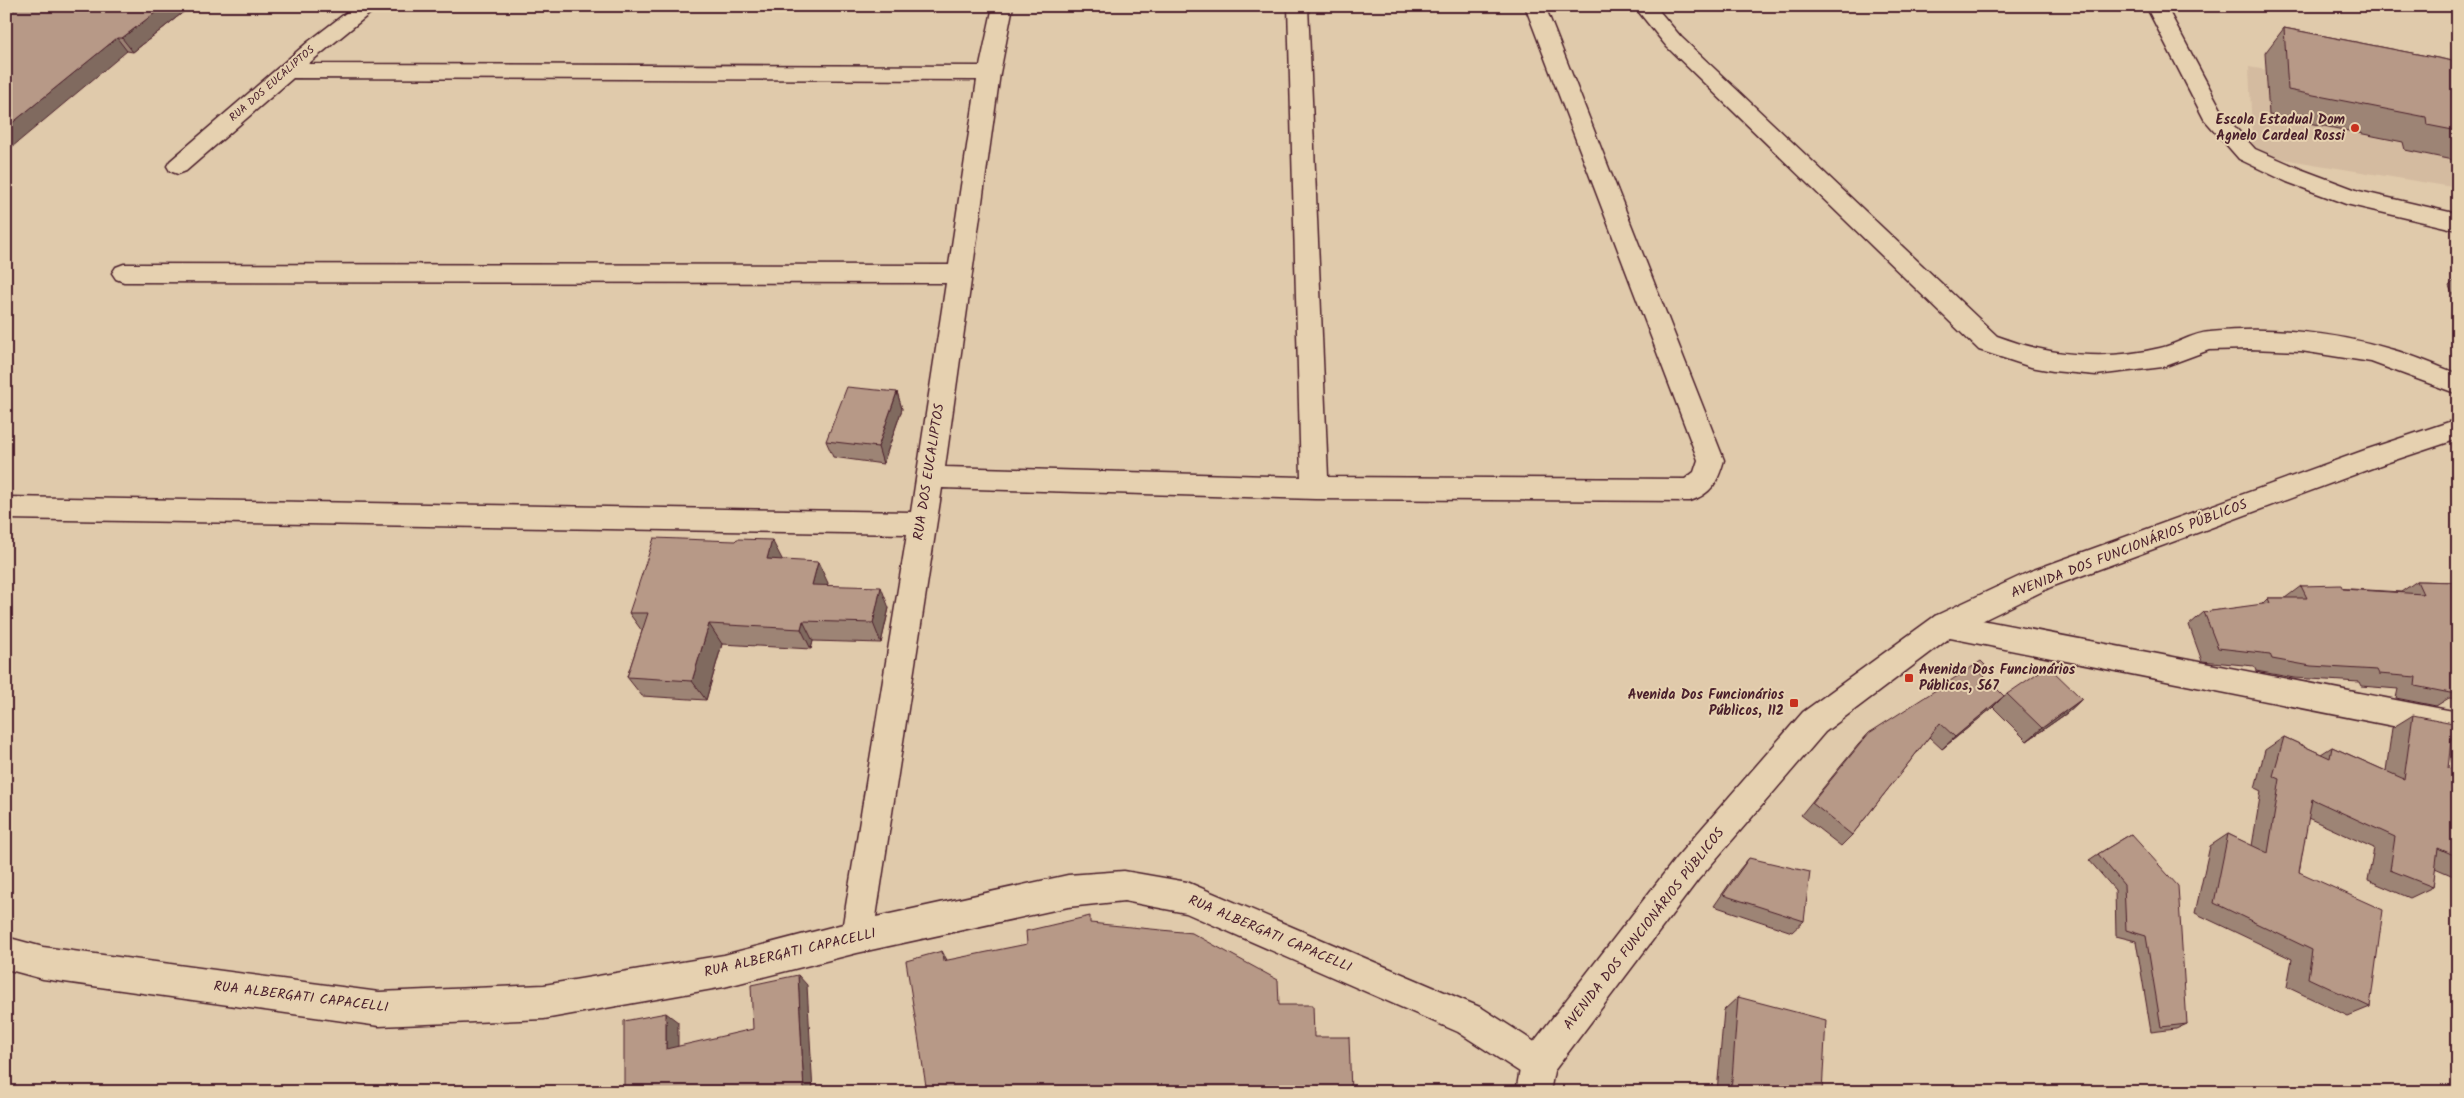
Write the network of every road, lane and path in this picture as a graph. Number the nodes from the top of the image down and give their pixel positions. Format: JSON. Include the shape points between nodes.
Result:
{"nodes":[{"id":1,"x":369,"y":6,"type":"edge"},
{"id":2,"x":1003,"y":6,"type":"edge"},
{"id":3,"x":1298,"y":6,"type":"edge"},
{"id":4,"x":1534,"y":6,"type":"edge"},
{"id":5,"x":1644,"y":6,"type":"edge"},
{"id":6,"x":2156,"y":6,"type":"edge"},
{"id":7,"x":287,"y":71,"type":"junction"},
{"id":8,"x":989,"y":73,"type":"junction"},
{"id":9,"x":178,"y":166,"type":"dead end"},
{"id":10,"x":2458,"y":222,"type":"edge"},
{"id":11,"x":124,"y":273,"type":"dead end"},
{"id":12,"x":958,"y":274,"type":"junction"},
{"id":13,"x":2458,"y":384,"type":"edge"},
{"id":14,"x":2458,"y":429,"type":"edge"},
{"id":15,"x":930,"y":477,"type":"junction"},
{"id":16,"x":1315,"y":488,"type":"junction"},
{"id":17,"x":6,"y":508,"type":"edge"},
{"id":18,"x":921,"y":523,"type":"junction"},
{"id":19,"x":1945,"y":625,"type":"junction"},
{"id":20,"x":2458,"y":726,"type":"edge"},
{"id":21,"x":857,"y":938,"type":"junction"},
{"id":22,"x":6,"y":953,"type":"edge"},
{"id":23,"x":1535,"y":1078,"type":"edge"}],
"edges":[{"from":1,"to":7,"type":"street","name":"RUA DOS EUCALIPTOS"},
{"from":2,"to":8,"type":"street","name":"RUA DOS EUCALIPTOS"},
{"from":3,"to":16,"type":"street"},
{"from":4,"to":16,"type":"street","via":[[1711,460],[1706,478],[1690,490]]},
{"from":5,"to":13,"type":"street","via":[[1674,42],[1988,343],[2021,356],[2084,365],[2156,358],[2208,341],[2352,348],[2391,358]]},
{"from":6,"to":10,"type":"street","via":[[2215,119],[2247,154],[2354,198]]},
{"from":7,"to":8,"type":"street"},
{"from":7,"to":9,"type":"street","name":"RUA DOS EUCALIPTOS"},
{"from":8,"to":12,"type":"street","name":"RUA DOS EUCALIPTOS"},
{"from":11,"to":12,"type":"street"},
{"from":12,"to":15,"type":"street","name":"RUA DOS EUCALIPTOS"},
{"from":14,"to":19,"type":"street","name":"AVENIDA DOS FUNCIONÁRIOS PÚBLICOS","via":[[2041,579]]},
{"from":15,"to":16,"type":"street"},
{"from":15,"to":18,"type":"street","name":"RUA DOS EUCALIPTOS"},
{"from":17,"to":18,"type":"street"},
{"from":18,"to":21,"type":"street","name":"RUA DOS EUCALIPTOS"},
{"from":19,"to":20,"type":"street"},
{"from":19,"to":23,"type":"street","name":"AVENIDA DOS FUNCIONÁRIOS PÚBLICOS","via":[[1814,722],[1687,869]]},
{"from":21,"to":22,"type":"street","name":"RUA ALBERGATI CAPACELLI","via":[[724,970],[544,1002],[379,1009],[43,963]]},
{"from":21,"to":23,"type":"street","name":"RUA ALBERGATI CAPACELLI","via":[[1068,892],[1124,886],[1187,898],[1470,1020]]}]}
